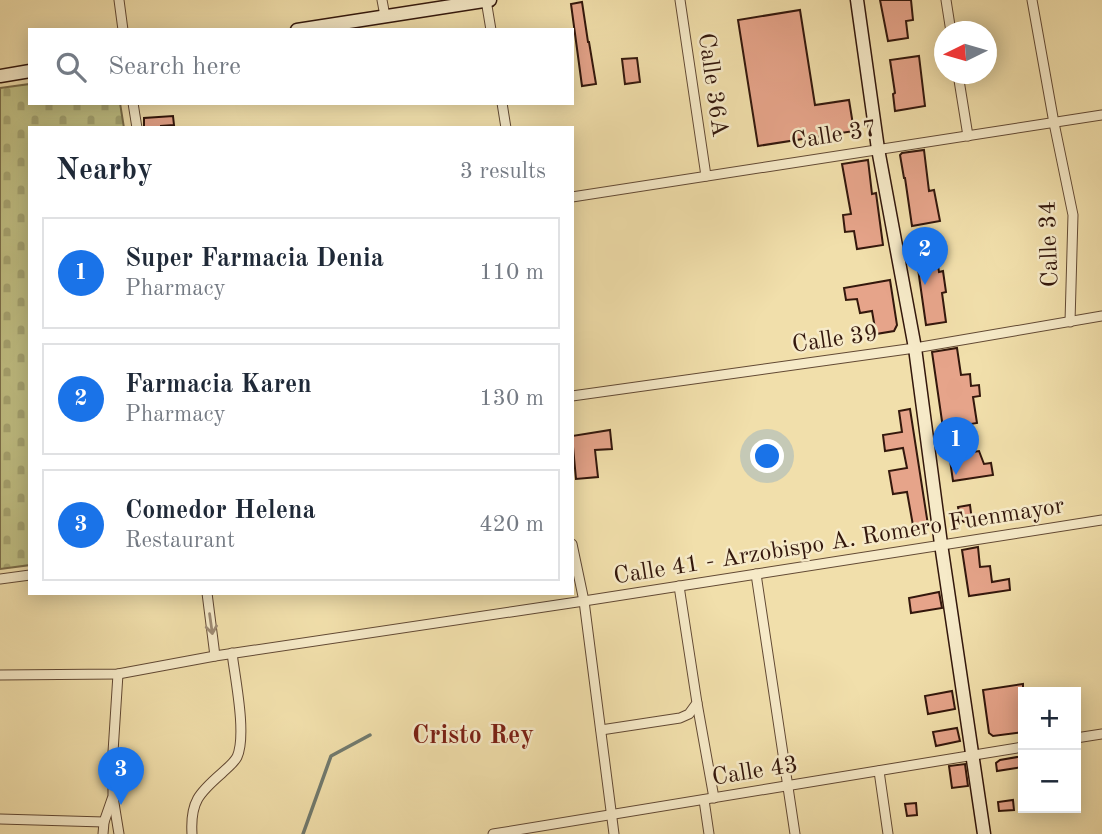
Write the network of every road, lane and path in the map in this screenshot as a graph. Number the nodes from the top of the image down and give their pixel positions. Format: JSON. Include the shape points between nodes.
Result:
{"nodes":[{"id":1,"x":119,"y":0,"type":"edge"},
{"id":2,"x":382,"y":0,"type":"edge"},
{"id":3,"x":487,"y":0,"type":"edge"},
{"id":4,"x":680,"y":0,"type":"edge"},
{"id":5,"x":856,"y":0,"type":"edge"},
{"id":6,"x":946,"y":0,"type":"edge"},
{"id":7,"x":1032,"y":0,"type":"edge"},
{"id":8,"x":385,"y":16,"type":"junction"},
{"id":9,"x":949,"y":21,"type":"edge"},
{"id":10,"x":123,"y":28,"type":"edge"},
{"id":11,"x":320,"y":28,"type":"edge"},
{"id":12,"x":491,"y":28,"type":"edge"},
{"id":13,"x":28,"y":71,"type":"edge"},
{"id":14,"x":0,"y":76,"type":"edge"},
{"id":15,"x":960,"y":84,"type":"edge"},
{"id":16,"x":134,"y":105,"type":"edge"},
{"id":17,"x":502,"y":105,"type":"edge"},
{"id":18,"x":1102,"y":116,"type":"edge"},
{"id":19,"x":1054,"y":123,"type":"junction"},
{"id":20,"x":137,"y":126,"type":"edge"},
{"id":21,"x":506,"y":126,"type":"edge"},
{"id":22,"x":968,"y":136,"type":"junction"},
{"id":23,"x":878,"y":149,"type":"junction"},
{"id":24,"x":706,"y":176,"type":"junction"},
{"id":25,"x":574,"y":197,"type":"edge"},
{"id":26,"x":1102,"y":316,"type":"edge"},
{"id":27,"x":1070,"y":322,"type":"junction"},
{"id":28,"x":915,"y":348,"type":"junction"},
{"id":29,"x":574,"y":396,"type":"edge"},
{"id":30,"x":1102,"y":520,"type":"edge"},
{"id":31,"x":941,"y":544,"type":"junction"},
{"id":32,"x":574,"y":554,"type":"edge"},
{"id":33,"x":756,"y":574,"type":"junction"},
{"id":34,"x":28,"y":575,"type":"edge"},
{"id":35,"x":0,"y":579,"type":"edge"},
{"id":36,"x":680,"y":586,"type":"junction"},
{"id":37,"x":207,"y":595,"type":"edge"},
{"id":38,"x":584,"y":601,"type":"junction"},
{"id":39,"x":232,"y":653,"type":"junction"},
{"id":40,"x":215,"y":656,"type":"junction"},
{"id":41,"x":118,"y":674,"type":"junction"},
{"id":42,"x":0,"y":675,"type":"edge"},
{"id":43,"x":697,"y":703,"type":"junction"},
{"id":44,"x":601,"y":730,"type":"junction"},
{"id":45,"x":1102,"y":734,"type":"edge"},
{"id":46,"x":1081,"y":737,"type":"edge"},
{"id":47,"x":1018,"y":748,"type":"edge"},
{"id":48,"x":971,"y":756,"type":"junction"},
{"id":49,"x":879,"y":771,"type":"junction"},
{"id":50,"x":789,"y":786,"type":"junction"},
{"id":51,"x":113,"y":797,"type":"junction"},
{"id":52,"x":709,"y":799,"type":"junction"},
{"id":53,"x":611,"y":815,"type":"junction"},
{"id":54,"x":0,"y":819,"type":"edge"},
{"id":55,"x":104,"y":822,"type":"junction"},
{"id":56,"x":526,"y":831,"type":"edge"},
{"id":57,"x":103,"y":834,"type":"edge"},
{"id":58,"x":119,"y":834,"type":"edge"},
{"id":59,"x":192,"y":834,"type":"edge"},
{"id":60,"x":493,"y":834,"type":"edge"},
{"id":61,"x":614,"y":834,"type":"edge"},
{"id":62,"x":709,"y":834,"type":"edge"},
{"id":63,"x":795,"y":834,"type":"edge"},
{"id":64,"x":888,"y":834,"type":"edge"},
{"id":65,"x":984,"y":834,"type":"edge"}],
"edges":[{"from":1,"to":10,"type":"street"},
{"from":2,"to":8,"type":"street"},
{"from":3,"to":8,"type":"street"},
{"from":3,"to":12,"type":"street"},
{"from":4,"to":24,"type":"street","name":"Calle 36A"},
{"from":5,"to":23,"type":"street"},
{"from":6,"to":9,"type":"street"},
{"from":7,"to":19,"type":"street","name":"Calle 34"},
{"from":8,"to":11,"type":"street"},
{"from":13,"to":14,"type":"street"},
{"from":15,"to":22,"type":"street"},
{"from":16,"to":20,"type":"street"},
{"from":17,"to":21,"type":"street"},
{"from":18,"to":19,"type":"street","name":"Calle 37"},
{"from":19,"to":22,"type":"street","name":"Calle 37"},
{"from":19,"to":27,"type":"street","name":"Calle 34","via":[[1073,215]]},
{"from":22,"to":23,"type":"street","name":"Calle 37"},
{"from":23,"to":24,"type":"street","name":"Calle 37"},
{"from":23,"to":28,"type":"street"},
{"from":24,"to":25,"type":"street","name":"Calle 37"},
{"from":26,"to":27,"type":"street","name":"Calle 39"},
{"from":27,"to":28,"type":"street","name":"Calle 39"},
{"from":28,"to":29,"type":"street","name":"Calle 39"},
{"from":28,"to":31,"type":"street"},
{"from":30,"to":31,"type":"street","name":"Calle 41 - Arzobispo A. Romero Fuenmayor"},
{"from":31,"to":33,"type":"street","name":"Calle 41 - Arzobispo A. Romero Fuenmayor"},
{"from":31,"to":48,"type":"street"},
{"from":32,"to":38,"type":"street"},
{"from":33,"to":36,"type":"street","name":"Calle 41 - Arzobispo A. Romero Fuenmayor"},
{"from":33,"to":50,"type":"street"},
{"from":34,"to":35,"type":"street"},
{"from":36,"to":38,"type":"street","name":"Calle 41 - Arzobispo A. Romero Fuenmayor"},
{"from":36,"to":43,"type":"street"},
{"from":37,"to":40,"type":"street","one_way":true},
{"from":38,"to":39,"type":"street","name":"Calle 41 - Arzobispo A. Romero Fuenmayor"},
{"from":38,"to":44,"type":"street"},
{"from":39,"to":40,"type":"street","name":"Calle 41 - Arzobispo A. Romero Fuenmayor"},
{"from":39,"to":59,"type":"street","via":[[240,715],[238,755],[197,799]]},
{"from":40,"to":41,"type":"street","name":"Calle 41 - Arzobispo A. Romero Fuenmayor"},
{"from":41,"to":42,"type":"street","name":"Calle 41 - Arzobispo A. Romero Fuenmayor"},
{"from":41,"to":51,"type":"street"},
{"from":43,"to":44,"type":"street","via":[[680,718]]},
{"from":43,"to":52,"type":"street"},
{"from":44,"to":53,"type":"street"},
{"from":45,"to":46,"type":"street"},
{"from":47,"to":48,"type":"street","name":"Calle 43"},
{"from":48,"to":49,"type":"street","name":"Calle 43"},
{"from":48,"to":65,"type":"street"},
{"from":49,"to":50,"type":"street","name":"Calle 43"},
{"from":49,"to":64,"type":"street"},
{"from":50,"to":52,"type":"street","name":"Calle 43"},
{"from":50,"to":63,"type":"street"},
{"from":51,"to":55,"type":"street"},
{"from":51,"to":58,"type":"street"},
{"from":52,"to":53,"type":"street","name":"Calle 43"},
{"from":52,"to":62,"type":"street"},
{"from":53,"to":56,"type":"street","name":"Calle 43"},
{"from":53,"to":61,"type":"street"},
{"from":54,"to":55,"type":"street"},
{"from":55,"to":57,"type":"street"},
{"from":56,"to":60,"type":"street","name":"Calle 43"}]}
